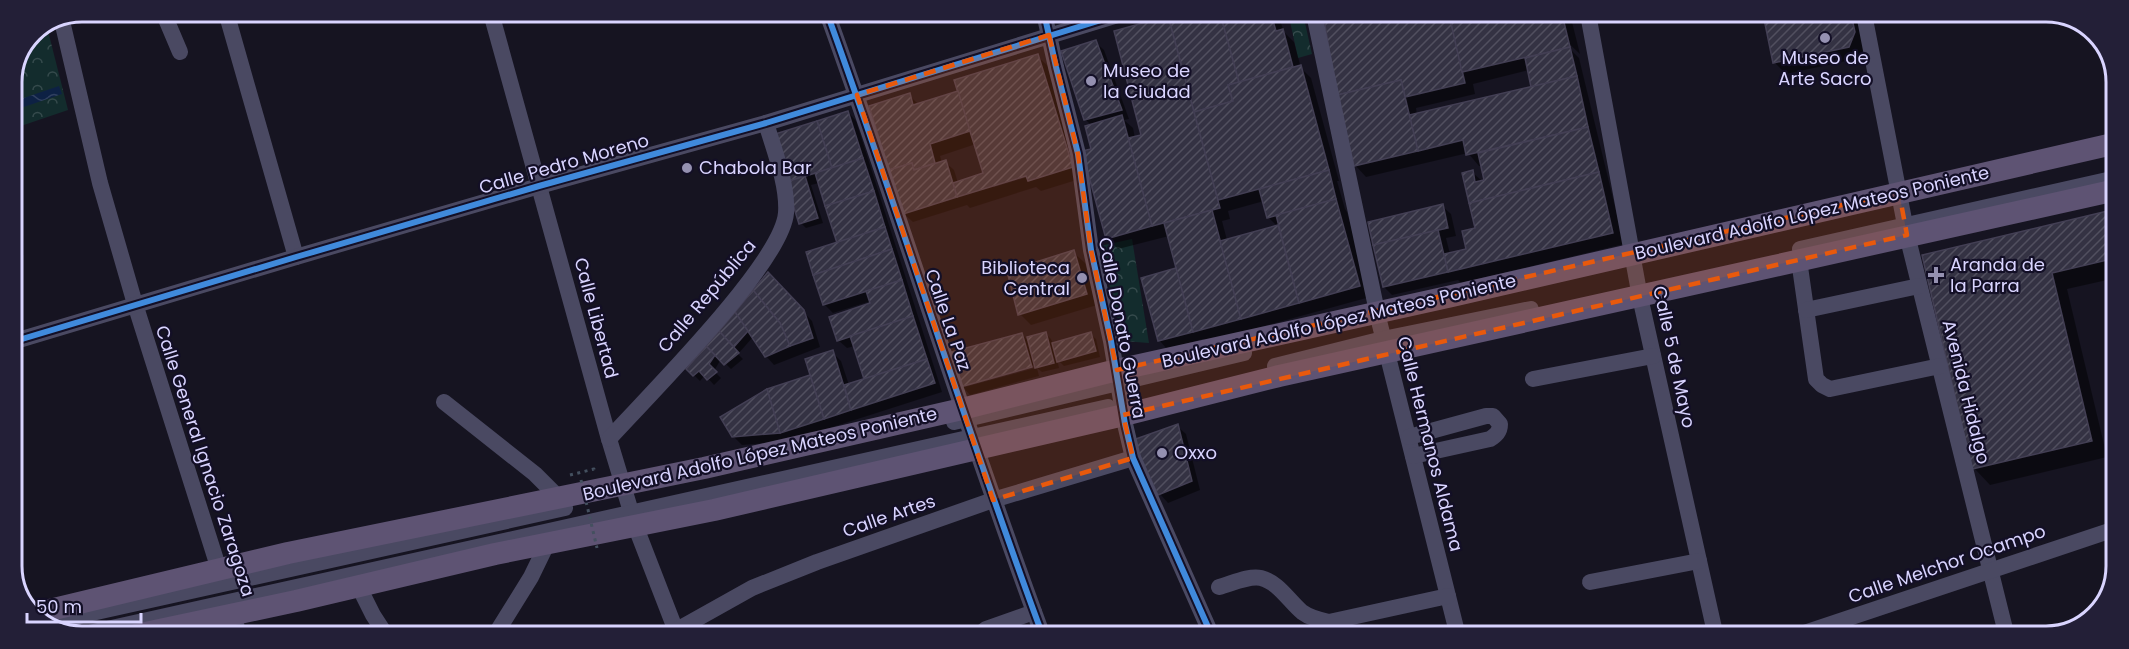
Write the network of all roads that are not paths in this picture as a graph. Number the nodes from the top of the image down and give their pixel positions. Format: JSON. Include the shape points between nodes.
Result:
{"nodes":[{"id":1,"x":167,"y":22,"type":"edge"},
{"id":2,"x":229,"y":22,"type":"edge"},
{"id":3,"x":494,"y":22,"type":"edge"},
{"id":4,"x":830,"y":22,"type":"edge"},
{"id":5,"x":1046,"y":22,"type":"edge"},
{"id":6,"x":1093,"y":22,"type":"edge"},
{"id":7,"x":1316,"y":22,"type":"edge"},
{"id":8,"x":1589,"y":22,"type":"edge"},
{"id":9,"x":1866,"y":22,"type":"edge"},
{"id":10,"x":63,"y":26,"type":"edge"},
{"id":11,"x":1048,"y":35,"type":"junction"},
{"id":12,"x":180,"y":52,"type":"dead end"},
{"id":13,"x":856,"y":95,"type":"junction"},
{"id":14,"x":766,"y":123,"type":"junction"},
{"id":15,"x":2106,"y":146,"type":"edge"},
{"id":16,"x":2106,"y":156,"type":"edge"},
{"id":17,"x":2106,"y":180,"type":"edge"},
{"id":18,"x":539,"y":186,"type":"junction"},
{"id":19,"x":2106,"y":192,"type":"edge"},
{"id":20,"x":1900,"y":197,"type":"junction"},
{"id":21,"x":1906,"y":230,"type":"junction"},
{"id":22,"x":296,"y":257,"type":"junction"},
{"id":23,"x":1632,"y":259,"type":"junction"},
{"id":24,"x":1799,"y":260,"type":"junction"},
{"id":25,"x":1919,"y":286,"type":"junction"},
{"id":26,"x":1639,"y":292,"type":"junction"},
{"id":27,"x":135,"y":304,"type":"junction"},
{"id":28,"x":1806,"y":310,"type":"junction"},
{"id":29,"x":1378,"y":316,"type":"junction"},
{"id":30,"x":23,"y":339,"type":"edge"},
{"id":31,"x":1385,"y":346,"type":"junction"},
{"id":32,"x":1653,"y":356,"type":"junction"},
{"id":33,"x":1940,"y":366,"type":"junction"},
{"id":34,"x":1118,"y":376,"type":"junction"},
{"id":35,"x":1533,"y":379,"type":"dead end"},
{"id":36,"x":444,"y":402,"type":"dead end"},
{"id":37,"x":1123,"y":410,"type":"junction"},
{"id":38,"x":964,"y":414,"type":"junction"},
{"id":39,"x":1408,"y":437,"type":"junction"},
{"id":40,"x":609,"y":439,"type":"junction"},
{"id":41,"x":974,"y":443,"type":"junction"},
{"id":42,"x":1413,"y":456,"type":"junction"},
{"id":43,"x":1134,"y":458,"type":"junction"},
{"id":44,"x":624,"y":490,"type":"junction"},
{"id":45,"x":560,"y":499,"type":"junction"},
{"id":46,"x":993,"y":500,"type":"junction"},
{"id":47,"x":633,"y":519,"type":"junction"},
{"id":48,"x":2106,"y":532,"type":"edge"},
{"id":49,"x":547,"y":544,"type":"junction"},
{"id":50,"x":1699,"y":561,"type":"junction"},
{"id":51,"x":1990,"y":569,"type":"junction"},
{"id":52,"x":221,"y":576,"type":"junction"},
{"id":53,"x":1590,"y":582,"type":"dead end"},
{"id":54,"x":358,"y":585,"type":"junction"},
{"id":55,"x":1219,"y":587,"type":"dead end"},
{"id":56,"x":1448,"y":596,"type":"junction"},
{"id":57,"x":44,"y":612,"type":"edge"},
{"id":58,"x":1034,"y":612,"type":"junction"},
{"id":59,"x":234,"y":617,"type":"edge"},
{"id":60,"x":57,"y":620,"type":"edge"},
{"id":61,"x":152,"y":626,"type":"edge"},
{"id":62,"x":185,"y":626,"type":"edge"},
{"id":63,"x":380,"y":626,"type":"edge"},
{"id":64,"x":501,"y":626,"type":"edge"},
{"id":65,"x":670,"y":626,"type":"edge"},
{"id":66,"x":684,"y":626,"type":"edge"},
{"id":67,"x":994,"y":626,"type":"edge"},
{"id":68,"x":1039,"y":626,"type":"edge"},
{"id":69,"x":1208,"y":626,"type":"edge"},
{"id":70,"x":1456,"y":626,"type":"edge"},
{"id":71,"x":1714,"y":626,"type":"edge"},
{"id":72,"x":1824,"y":626,"type":"edge"},
{"id":73,"x":2004,"y":626,"type":"edge"}],
"edges":[{"from":1,"to":12,"type":"street"},
{"from":2,"to":22,"type":"street"},
{"from":3,"to":18,"type":"street","name":"Calle Libertad"},
{"from":4,"to":13,"type":"street","name":"Calle La Paz"},
{"from":5,"to":11,"type":"street","name":"Calle Donato Guerra"},
{"from":6,"to":11,"type":"street","name":"Calle Pedro Moreno"},
{"from":7,"to":29,"type":"street","name":"Calle Hermanos Aldama"},
{"from":8,"to":23,"type":"street","name":"Calle 5 de Mayo"},
{"from":9,"to":20,"type":"street","name":"Avenida Hidalgo"},
{"from":10,"to":27,"type":"street","name":"Calle General Ignacio Zaragoza","via":[[100,183]]},
{"from":11,"to":13,"type":"street","name":"Calle Pedro Moreno"},
{"from":11,"to":34,"type":"street","name":"Calle Donato Guerra","via":[[1078,154],[1091,250]]},
{"from":13,"to":14,"type":"street","name":"Calle Pedro Moreno"},
{"from":13,"to":38,"type":"street","name":"Calle La Paz"},
{"from":14,"to":18,"type":"street","name":"Calle Pedro Moreno"},
{"from":14,"to":40,"type":"street","name":"Calle República","via":[[786,196],[781,232],[769,254],[718,319]]},
{"from":15,"to":20,"type":"main road","name":"Boulevard Adolfo López Mateos Poniente"},
{"from":16,"to":20,"type":"street"},
{"from":17,"to":21,"type":"street"},
{"from":18,"to":22,"type":"street","name":"Calle Pedro Moreno"},
{"from":18,"to":40,"type":"street","name":"Calle Libertad"},
{"from":19,"to":21,"type":"main road"},
{"from":20,"to":21,"type":"street","name":"Avenida Hidalgo"},
{"from":20,"to":23,"type":"main road","name":"Boulevard Adolfo López Mateos Poniente"},
{"from":21,"to":24,"type":"main road"},
{"from":21,"to":25,"type":"street","name":"Avenida Hidalgo"},
{"from":21,"to":26,"type":"street"},
{"from":22,"to":27,"type":"street","name":"Calle Pedro Moreno"},
{"from":23,"to":26,"type":"street","name":"Calle 5 de Mayo"},
{"from":23,"to":29,"type":"main road","name":"Boulevard Adolfo López Mateos Poniente"},
{"from":24,"to":26,"type":"main road"},
{"from":24,"to":28,"type":"street"},
{"from":25,"to":28,"type":"street"},
{"from":25,"to":33,"type":"street","name":"Avenida Hidalgo"},
{"from":26,"to":31,"type":"main road","via":[[1528,319]]},
{"from":26,"to":32,"type":"street","name":"Calle 5 de Mayo"},
{"from":27,"to":30,"type":"street","name":"Calle Pedro Moreno"},
{"from":27,"to":52,"type":"street","name":"Calle General Ignacio Zaragoza"},
{"from":28,"to":33,"type":"street","via":[[1816,379],[1830,389]]},
{"from":29,"to":31,"type":"street","name":"Calle Hermanos Aldama"},
{"from":29,"to":34,"type":"main road","name":"Boulevard Adolfo López Mateos Poniente"},
{"from":31,"to":37,"type":"main road","via":[[1279,376]]},
{"from":31,"to":39,"type":"street","name":"Calle Hermanos Aldama"},
{"from":32,"to":35,"type":"street"},
{"from":32,"to":50,"type":"street","name":"Calle 5 de Mayo"},
{"from":33,"to":51,"type":"street","name":"Avenida Hidalgo"},
{"from":34,"to":37,"type":"street","name":"Calle Donato Guerra"},
{"from":34,"to":38,"type":"main road","name":"Boulevard Adolfo López Mateos Poniente"},
{"from":36,"to":45,"type":"street","via":[[536,474]]},
{"from":37,"to":41,"type":"main road"},
{"from":37,"to":43,"type":"street","name":"Calle Donato Guerra"},
{"from":38,"to":41,"type":"street","name":"Calle La Paz"},
{"from":38,"to":44,"type":"main road","name":"Boulevard Adolfo López Mateos Poniente"},
{"from":39,"to":42,"type":"street","name":"Calle Hermanos Aldama"},
{"from":39,"to":42,"type":"street","via":[[1486,416],[1493,416],[1500,424],[1500,430],[1490,439]]},
{"from":40,"to":44,"type":"street","name":"Calle Libertad"},
{"from":41,"to":46,"type":"street","name":"Calle La Paz"},
{"from":41,"to":47,"type":"main road","via":[[714,510]]},
{"from":42,"to":56,"type":"street","name":"Calle Hermanos Aldama"},
{"from":43,"to":46,"type":"street","name":"Calle Artes"},
{"from":43,"to":69,"type":"street","name":"Calle Donato Guerra"},
{"from":44,"to":45,"type":"main road","name":"Boulevard Adolfo López Mateos Poniente"},
{"from":44,"to":47,"type":"street","name":"Calle Libertad"},
{"from":44,"to":52,"type":"street"},
{"from":45,"to":52,"type":"main road","name":"Boulevard Adolfo López Mateos Poniente"},
{"from":46,"to":58,"type":"street","name":"Calle La Paz"},
{"from":46,"to":66,"type":"street","name":"Calle Artes","via":[[752,588]]},
{"from":47,"to":49,"type":"main road"},
{"from":47,"to":59,"type":"street"},
{"from":47,"to":65,"type":"street","name":"Calle Libertad"},
{"from":48,"to":51,"type":"street","name":"Calle Melchor Ocampo"},
{"from":49,"to":54,"type":"main road"},
{"from":49,"to":64,"type":"street"},
{"from":50,"to":53,"type":"street"},
{"from":50,"to":71,"type":"street","name":"Calle 5 de Mayo"},
{"from":51,"to":72,"type":"street","name":"Calle Melchor Ocampo"},
{"from":51,"to":73,"type":"street","name":"Avenida Hidalgo"},
{"from":52,"to":57,"type":"main road","name":"Boulevard Adolfo López Mateos Poniente"},
{"from":52,"to":59,"type":"street","name":"Calle General Ignacio Zaragoza"},
{"from":52,"to":60,"type":"street"},
{"from":54,"to":59,"type":"main road"},
{"from":54,"to":63,"type":"street"},
{"from":55,"to":56,"type":"street","via":[[1261,578],[1273,584],[1303,613],[1329,622]]},
{"from":56,"to":70,"type":"street","name":"Calle Hermanos Aldama"},
{"from":58,"to":67,"type":"street"},
{"from":58,"to":68,"type":"street","name":"Calle La Paz"},
{"from":59,"to":61,"type":"street"},
{"from":59,"to":62,"type":"main road"}]}
